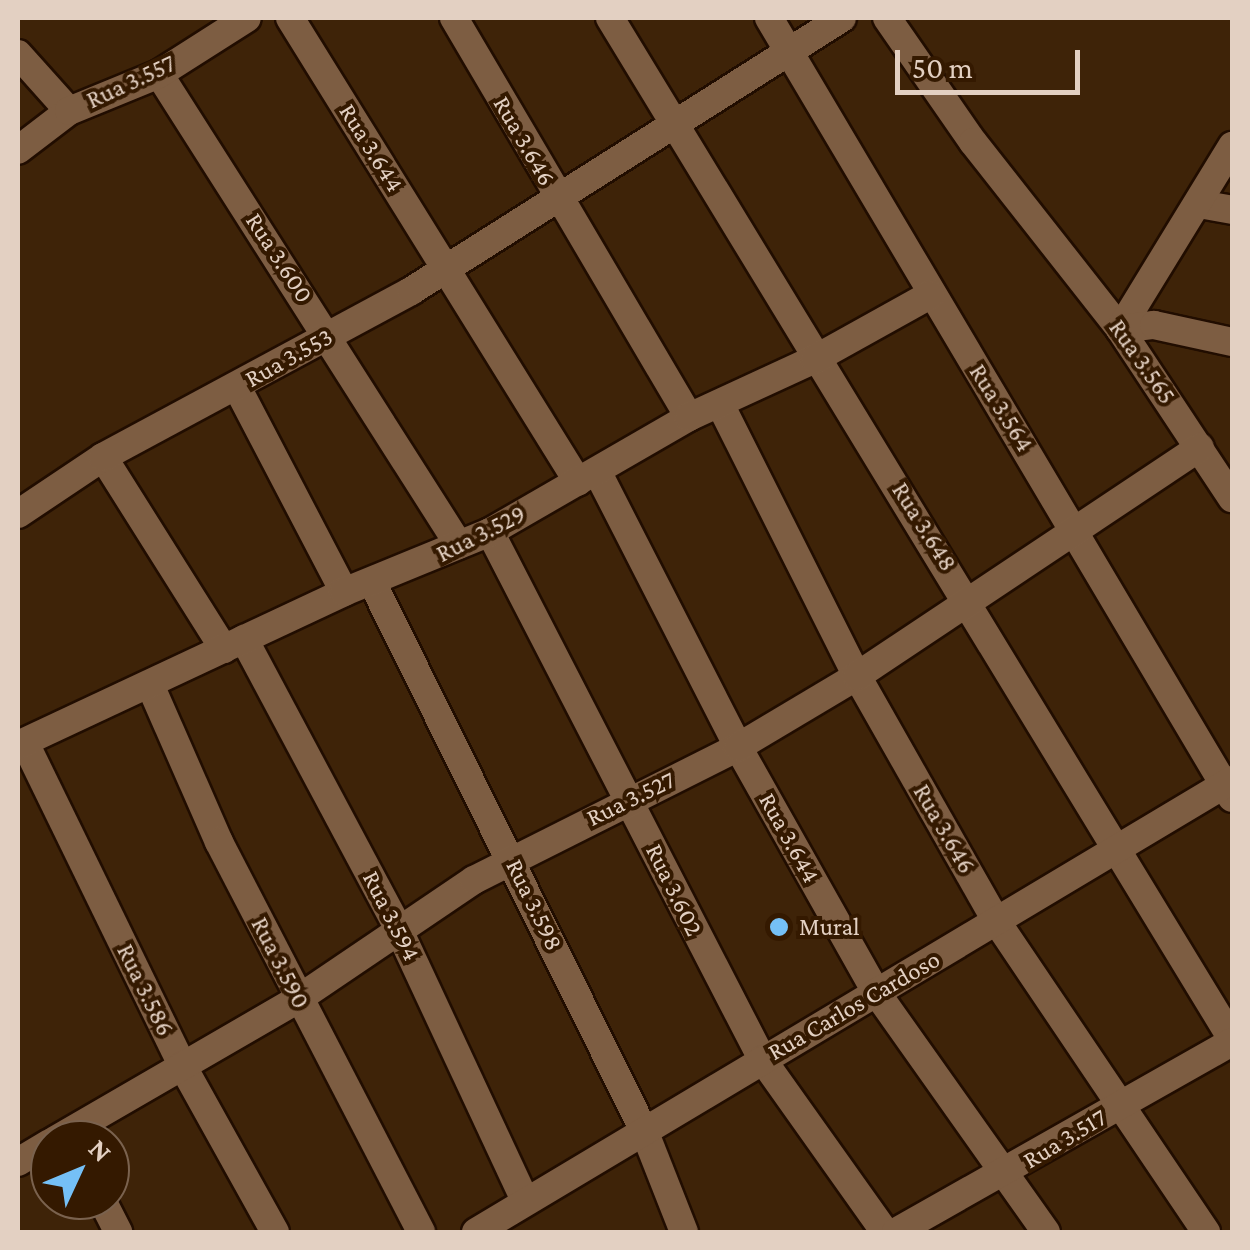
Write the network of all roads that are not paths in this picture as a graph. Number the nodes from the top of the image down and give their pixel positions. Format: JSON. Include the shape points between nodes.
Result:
{"nodes":[{"id":1,"x":247,"y":18,"type":"edge"},
{"id":2,"x":290,"y":18,"type":"edge"},
{"id":3,"x":454,"y":18,"type":"edge"},
{"id":4,"x":610,"y":18,"type":"edge"},
{"id":5,"x":769,"y":18,"type":"edge"},
{"id":6,"x":842,"y":18,"type":"edge"},
{"id":7,"x":887,"y":18,"type":"edge"},
{"id":8,"x":790,"y":52,"type":"junction"},
{"id":9,"x":18,"y":54,"type":"edge"},
{"id":10,"x":159,"y":74,"type":"junction"},
{"id":11,"x":68,"y":110,"type":"junction"},
{"id":12,"x":674,"y":122,"type":"junction"},
{"id":13,"x":1232,"y":146,"type":"edge"},
{"id":14,"x":18,"y":150,"type":"edge"},
{"id":15,"x":554,"y":194,"type":"junction"},
{"id":16,"x":1199,"y":204,"type":"junction"},
{"id":17,"x":1232,"y":210,"type":"edge"},
{"id":18,"x":446,"y":269,"type":"junction"},
{"id":19,"x":930,"y":295,"type":"junction"},
{"id":20,"x":1120,"y":329,"type":"junction"},
{"id":21,"x":330,"y":338,"type":"junction"},
{"id":22,"x":1232,"y":342,"type":"edge"},
{"id":23,"x":815,"y":359,"type":"junction"},
{"id":24,"x":237,"y":387,"type":"junction"},
{"id":25,"x":720,"y":404,"type":"junction"},
{"id":26,"x":690,"y":417,"type":"junction"},
{"id":27,"x":1200,"y":447,"type":"junction"},
{"id":28,"x":103,"y":458,"type":"junction"},
{"id":29,"x":588,"y":478,"type":"junction"},
{"id":30,"x":1232,"y":498,"type":"edge"},
{"id":31,"x":18,"y":514,"type":"edge"},
{"id":32,"x":1074,"y":526,"type":"junction"},
{"id":33,"x":490,"y":532,"type":"junction"},
{"id":34,"x":458,"y":544,"type":"junction"},
{"id":35,"x":372,"y":582,"type":"junction"},
{"id":36,"x":344,"y":592,"type":"junction"},
{"id":37,"x":972,"y":603,"type":"junction"},
{"id":38,"x":234,"y":644,"type":"junction"},
{"id":39,"x":857,"y":676,"type":"junction"},
{"id":40,"x":151,"y":687,"type":"junction"},
{"id":41,"x":21,"y":744,"type":"edge"},
{"id":42,"x":738,"y":748,"type":"junction"},
{"id":43,"x":1230,"y":787,"type":"edge"},
{"id":44,"x":630,"y":799,"type":"junction"},
{"id":45,"x":1115,"y":851,"type":"junction"},
{"id":46,"x":512,"y":860,"type":"junction"},
{"id":47,"x":997,"y":922,"type":"junction"},
{"id":48,"x":398,"y":928,"type":"junction"},
{"id":49,"x":876,"y":992,"type":"junction"},
{"id":50,"x":298,"y":999,"type":"junction"},
{"id":51,"x":1232,"y":1040,"type":"edge"},
{"id":52,"x":762,"y":1059,"type":"junction"},
{"id":53,"x":182,"y":1065,"type":"junction"},
{"id":54,"x":1120,"y":1106,"type":"junction"},
{"id":55,"x":92,"y":1120,"type":"edge"},
{"id":56,"x":646,"y":1134,"type":"junction"},
{"id":57,"x":1005,"y":1175,"type":"junction"},
{"id":58,"x":525,"y":1200,"type":"junction"},
{"id":59,"x":275,"y":1232,"type":"edge"},
{"id":60,"x":421,"y":1232,"type":"edge"},
{"id":61,"x":476,"y":1232,"type":"edge"},
{"id":62,"x":684,"y":1232,"type":"edge"},
{"id":63,"x":885,"y":1232,"type":"edge"},
{"id":64,"x":896,"y":1232,"type":"edge"},
{"id":65,"x":1046,"y":1232,"type":"edge"},
{"id":66,"x":1206,"y":1232,"type":"edge"}],
"edges":[{"from":1,"to":10,"type":"street","name":"Rua 3.557"},
{"from":2,"to":18,"type":"street","name":"Rua 3.644"},
{"from":3,"to":15,"type":"street","name":"Rua 3.646"},
{"from":4,"to":12,"type":"street","name":"Rua 3.648"},
{"from":5,"to":8,"type":"street","name":"Rua 3.564"},
{"from":6,"to":8,"type":"street","name":"Rua 3.553"},
{"from":7,"to":20,"type":"street","name":"Rua 3.565","via":[[1042,234]]},
{"from":8,"to":12,"type":"street","name":"Rua 3.553"},
{"from":8,"to":19,"type":"street","name":"Rua 3.564"},
{"from":9,"to":11,"type":"street"},
{"from":10,"to":11,"type":"street","name":"Rua 3.557"},
{"from":10,"to":21,"type":"street","name":"Rua 3.600"},
{"from":11,"to":14,"type":"street","name":"Rua 3.557"},
{"from":12,"to":15,"type":"street","name":"Rua 3.553"},
{"from":12,"to":23,"type":"street","name":"Rua 3.648"},
{"from":13,"to":16,"type":"street"},
{"from":15,"to":18,"type":"street","name":"Rua 3.553"},
{"from":15,"to":26,"type":"street","name":"Rua 3.646"},
{"from":16,"to":17,"type":"street"},
{"from":16,"to":20,"type":"street"},
{"from":18,"to":21,"type":"street","name":"Rua 3.553"},
{"from":18,"to":29,"type":"street","name":"Rua 3.644"},
{"from":19,"to":23,"type":"street","name":"Rua 3.529"},
{"from":19,"to":32,"type":"street","name":"Rua 3.564"},
{"from":20,"to":22,"type":"street","via":[[1154,325]]},
{"from":20,"to":27,"type":"street","name":"Rua 3.565"},
{"from":21,"to":24,"type":"street","name":"Rua 3.553"},
{"from":21,"to":34,"type":"street","name":"Rua 3.600"},
{"from":23,"to":25,"type":"street","name":"Rua 3.529"},
{"from":23,"to":37,"type":"street","name":"Rua 3.648"},
{"from":24,"to":28,"type":"street","name":"Rua 3.553"},
{"from":24,"to":36,"type":"street"},
{"from":25,"to":26,"type":"street","name":"Rua 3.529"},
{"from":25,"to":39,"type":"street","name":"Rua 3.646"},
{"from":26,"to":29,"type":"street","name":"Rua 3.529"},
{"from":27,"to":30,"type":"street","name":"Rua 3.565"},
{"from":27,"to":32,"type":"street","name":"Rua 3.527"},
{"from":28,"to":31,"type":"street","name":"Rua 3.553"},
{"from":28,"to":38,"type":"street","name":"Rua 3.594"},
{"from":29,"to":33,"type":"street","name":"Rua 3.529"},
{"from":29,"to":42,"type":"street","name":"Rua 3.644"},
{"from":32,"to":37,"type":"street","name":"Rua 3.527"},
{"from":32,"to":43,"type":"street","name":"Rua 3.564"},
{"from":33,"to":34,"type":"street","name":"Rua 3.529"},
{"from":33,"to":44,"type":"street","name":"Rua 3.602"},
{"from":34,"to":35,"type":"street","name":"Rua 3.529"},
{"from":35,"to":36,"type":"street","name":"Rua 3.529"},
{"from":35,"to":46,"type":"street","name":"Rua 3.598"},
{"from":36,"to":38,"type":"street","name":"Rua 3.529"},
{"from":37,"to":39,"type":"street","name":"Rua 3.527"},
{"from":37,"to":45,"type":"street","name":"Rua 3.648"},
{"from":38,"to":40,"type":"street","name":"Rua 3.529"},
{"from":38,"to":48,"type":"street","name":"Rua 3.594"},
{"from":39,"to":42,"type":"street","name":"Rua 3.527"},
{"from":39,"to":47,"type":"street","name":"Rua 3.646"},
{"from":40,"to":41,"type":"street","name":"Rua 3.529"},
{"from":40,"to":50,"type":"street","name":"Rua 3.590"},
{"from":41,"to":53,"type":"street","name":"Rua 3.586"},
{"from":42,"to":44,"type":"street","name":"Rua 3.527"},
{"from":42,"to":49,"type":"street","name":"Rua 3.644"},
{"from":43,"to":45,"type":"street","name":"Rua Carlos Cardoso"},
{"from":44,"to":46,"type":"street","name":"Rua 3.527"},
{"from":44,"to":52,"type":"street","name":"Rua 3.602"},
{"from":45,"to":47,"type":"street","name":"Rua Carlos Cardoso"},
{"from":45,"to":51,"type":"street","name":"Rua 3.648"},
{"from":46,"to":48,"type":"street","name":"Rua 3.527"},
{"from":46,"to":56,"type":"street","name":"Rua 3.598"},
{"from":47,"to":49,"type":"street","name":"Rua Carlos Cardoso"},
{"from":47,"to":54,"type":"street","name":"Rua 3.646"},
{"from":48,"to":50,"type":"street","name":"Rua 3.527"},
{"from":48,"to":58,"type":"street","name":"Rua 3.594"},
{"from":49,"to":52,"type":"street","name":"Rua Carlos Cardoso"},
{"from":49,"to":57,"type":"street","name":"Rua 3.644"},
{"from":50,"to":53,"type":"street","name":"Rua 3.527"},
{"from":50,"to":60,"type":"street","name":"Rua 3.590"},
{"from":51,"to":54,"type":"street","name":"Rua 3.517"},
{"from":52,"to":56,"type":"street","name":"Rua Carlos Cardoso"},
{"from":52,"to":63,"type":"street","name":"Rua 3.602"},
{"from":53,"to":55,"type":"street","name":"Rua 3.527"},
{"from":53,"to":59,"type":"street","name":"Rua 3.586"},
{"from":54,"to":57,"type":"street","name":"Rua 3.517"},
{"from":54,"to":66,"type":"street","name":"Rua 3.646"},
{"from":56,"to":58,"type":"street","name":"Rua Carlos Cardoso"},
{"from":56,"to":62,"type":"street","name":"Rua 3.598"},
{"from":57,"to":64,"type":"street","name":"Rua 3.517"},
{"from":57,"to":65,"type":"street","name":"Rua 3.644"},
{"from":58,"to":61,"type":"street","name":"Rua Carlos Cardoso"}]}
